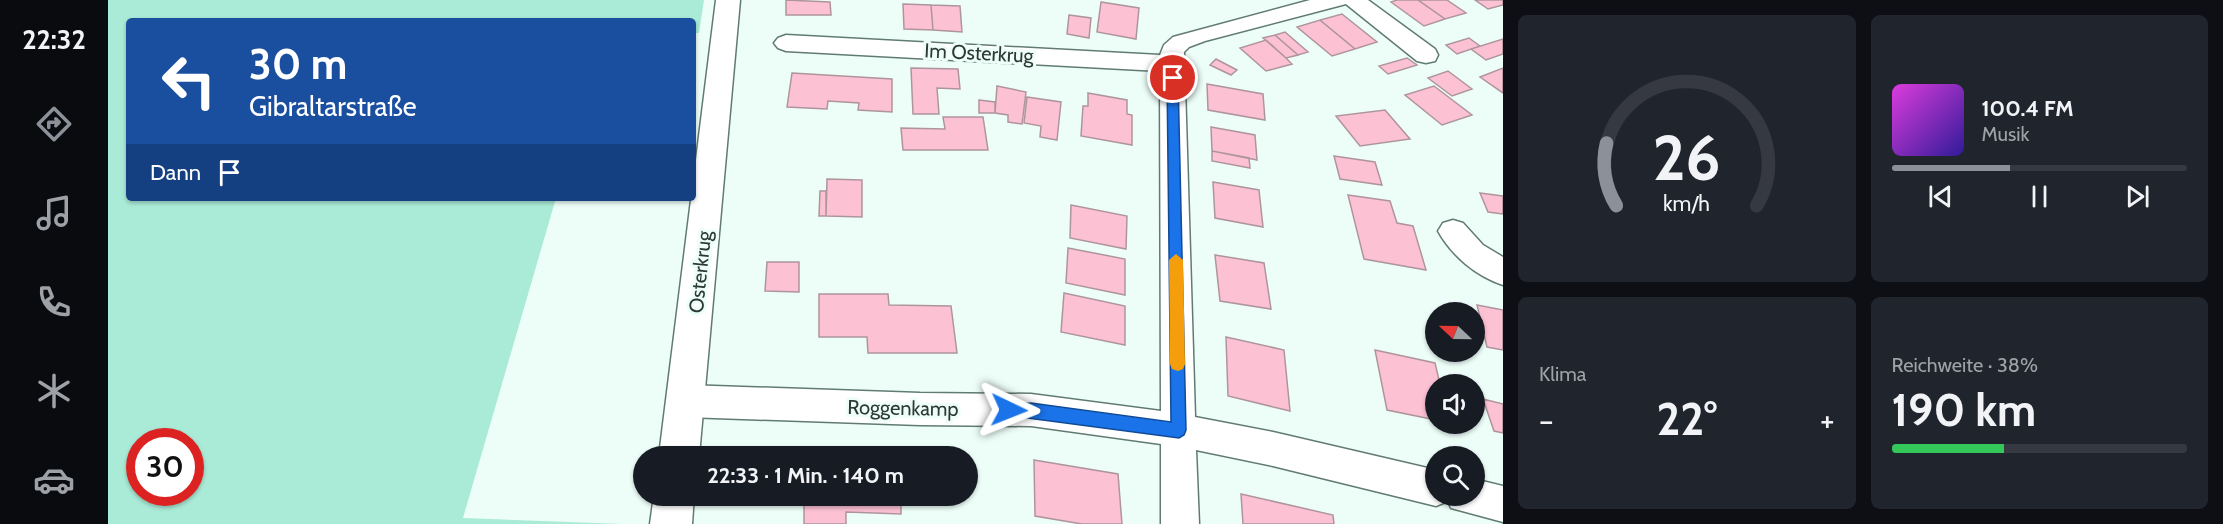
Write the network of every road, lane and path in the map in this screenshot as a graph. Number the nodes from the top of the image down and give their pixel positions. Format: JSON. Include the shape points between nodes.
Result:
{"nodes":[{"id":1,"x":728,"y":0,"type":"edge"},
{"id":2,"x":1337,"y":0,"type":"edge"},
{"id":3,"x":1354,"y":0,"type":"edge"},
{"id":4,"x":786,"y":43,"type":"dead end"},
{"id":5,"x":1426,"y":55,"type":"dead end"},
{"id":6,"x":1172,"y":57,"type":"junction"},
{"id":7,"x":1453,"y":231,"type":"dead end"},
{"id":8,"x":1503,"y":273,"type":"edge"},
{"id":9,"x":686,"y":401,"type":"junction"},
{"id":10,"x":1179,"y":430,"type":"junction"},
{"id":11,"x":680,"y":446,"type":"edge"},
{"id":12,"x":1425,"y":485,"type":"edge"},
{"id":13,"x":1485,"y":500,"type":"edge"},
{"id":14,"x":1503,"y":504,"type":"edge"},
{"id":15,"x":673,"y":506,"type":"edge"},
{"id":16,"x":671,"y":524,"type":"edge"},
{"id":17,"x":1180,"y":524,"type":"edge"}],
"edges":[{"from":1,"to":9,"type":"main road","name":"Osterkrug"},
{"from":2,"to":6,"type":"street","via":[[1197,36],[1181,42]]},
{"from":3,"to":5,"type":"street"},
{"from":4,"to":6,"type":"street","name":"Im Osterkrug"},
{"from":6,"to":10,"type":"street"},
{"from":7,"to":8,"type":"street","via":[[1472,254]]},
{"from":9,"to":10,"type":"street","name":"Roggenkamp","via":[[1031,410]]},
{"from":9,"to":11,"type":"main road","name":"Osterkrug"},
{"from":10,"to":12,"type":"street","name":"Roggenkamp"},
{"from":10,"to":17,"type":"street"},
{"from":13,"to":14,"type":"street"},
{"from":15,"to":16,"type":"main road"}]}
